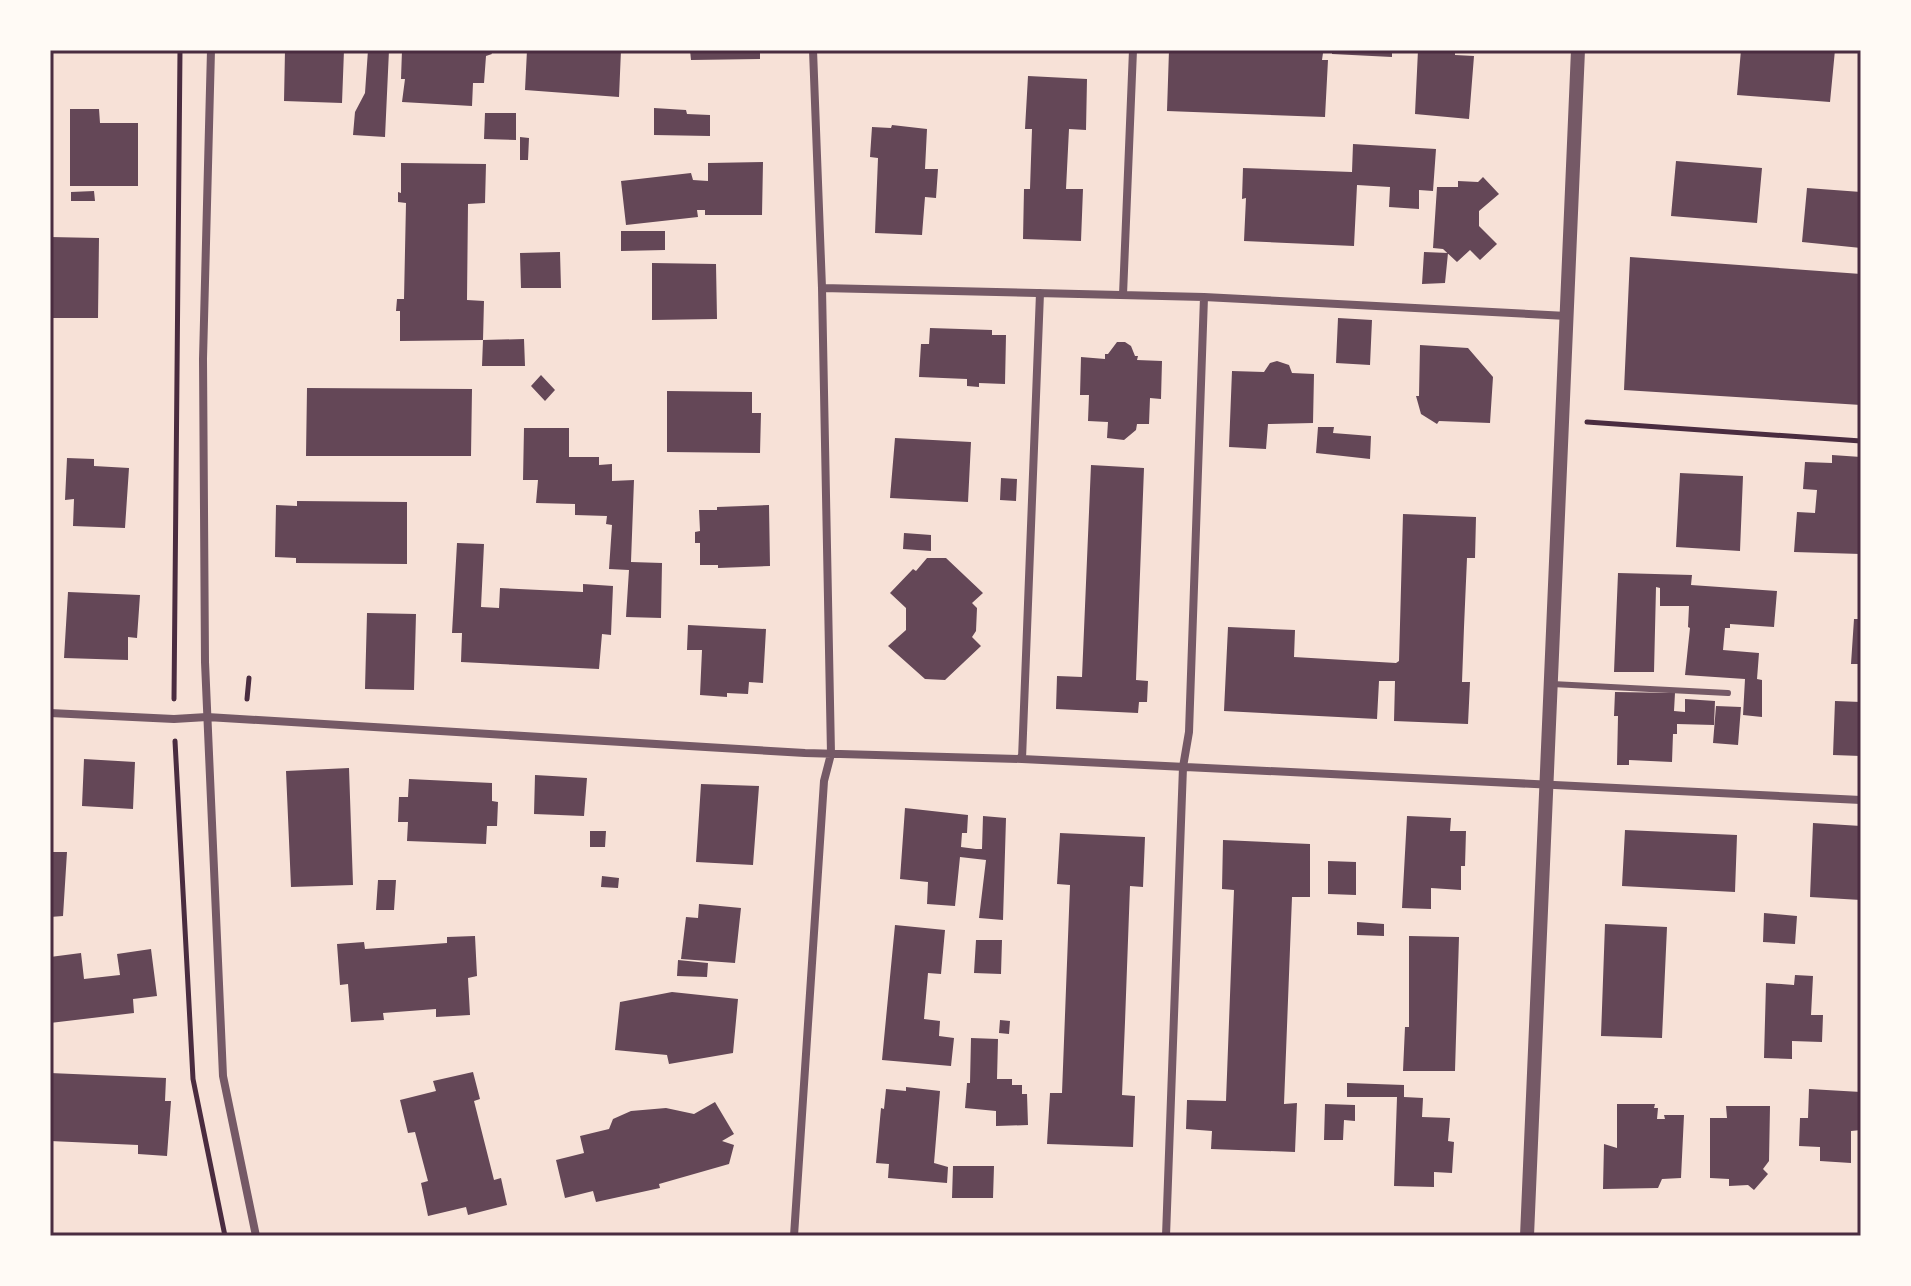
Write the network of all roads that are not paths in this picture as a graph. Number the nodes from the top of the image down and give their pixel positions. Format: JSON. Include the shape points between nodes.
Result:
{"nodes":[{"id":1,"x":211,"y":50,"type":"edge"},
{"id":2,"x":813,"y":50,"type":"edge"},
{"id":3,"x":1133,"y":50,"type":"edge"},
{"id":4,"x":1578,"y":50,"type":"edge"},
{"id":5,"x":822,"y":288,"type":"junction"},
{"id":6,"x":1040,"y":293,"type":"junction"},
{"id":7,"x":1123,"y":295,"type":"junction"},
{"id":8,"x":1204,"y":297,"type":"junction"},
{"id":9,"x":1567,"y":316,"type":"junction"},
{"id":10,"x":1552,"y":684,"type":"junction"},
{"id":11,"x":1728,"y":693,"type":"dead end"},
{"id":12,"x":50,"y":713,"type":"edge"},
{"id":13,"x":207,"y":717,"type":"junction"},
{"id":14,"x":831,"y":754,"type":"junction"},
{"id":15,"x":1022,"y":759,"type":"junction"},
{"id":16,"x":1183,"y":767,"type":"junction"},
{"id":17,"x":1546,"y":785,"type":"junction"},
{"id":18,"x":1861,"y":800,"type":"edge"},
{"id":19,"x":256,"y":1236,"type":"edge"},
{"id":20,"x":794,"y":1236,"type":"edge"},
{"id":21,"x":1166,"y":1236,"type":"edge"},
{"id":22,"x":1527,"y":1236,"type":"edge"}],
"edges":[{"from":1,"to":13,"type":"street","via":[[203,359]]},
{"from":2,"to":5,"type":"street"},
{"from":3,"to":7,"type":"street"},
{"from":4,"to":9,"type":"street"},
{"from":5,"to":6,"type":"street"},
{"from":5,"to":14,"type":"street"},
{"from":6,"to":7,"type":"street"},
{"from":6,"to":15,"type":"street"},
{"from":7,"to":8,"type":"street"},
{"from":8,"to":9,"type":"street"},
{"from":8,"to":16,"type":"street","via":[[1189,732]]},
{"from":9,"to":10,"type":"street"},
{"from":10,"to":11,"type":"lane"},
{"from":10,"to":17,"type":"street"},
{"from":12,"to":13,"type":"street"},
{"from":13,"to":14,"type":"street"},
{"from":13,"to":19,"type":"street","via":[[223,1076]]},
{"from":14,"to":15,"type":"street"},
{"from":14,"to":20,"type":"street","via":[[824,781]]},
{"from":15,"to":16,"type":"street"},
{"from":16,"to":17,"type":"street"},
{"from":16,"to":21,"type":"street"},
{"from":17,"to":18,"type":"street"},
{"from":17,"to":22,"type":"street"}]}
